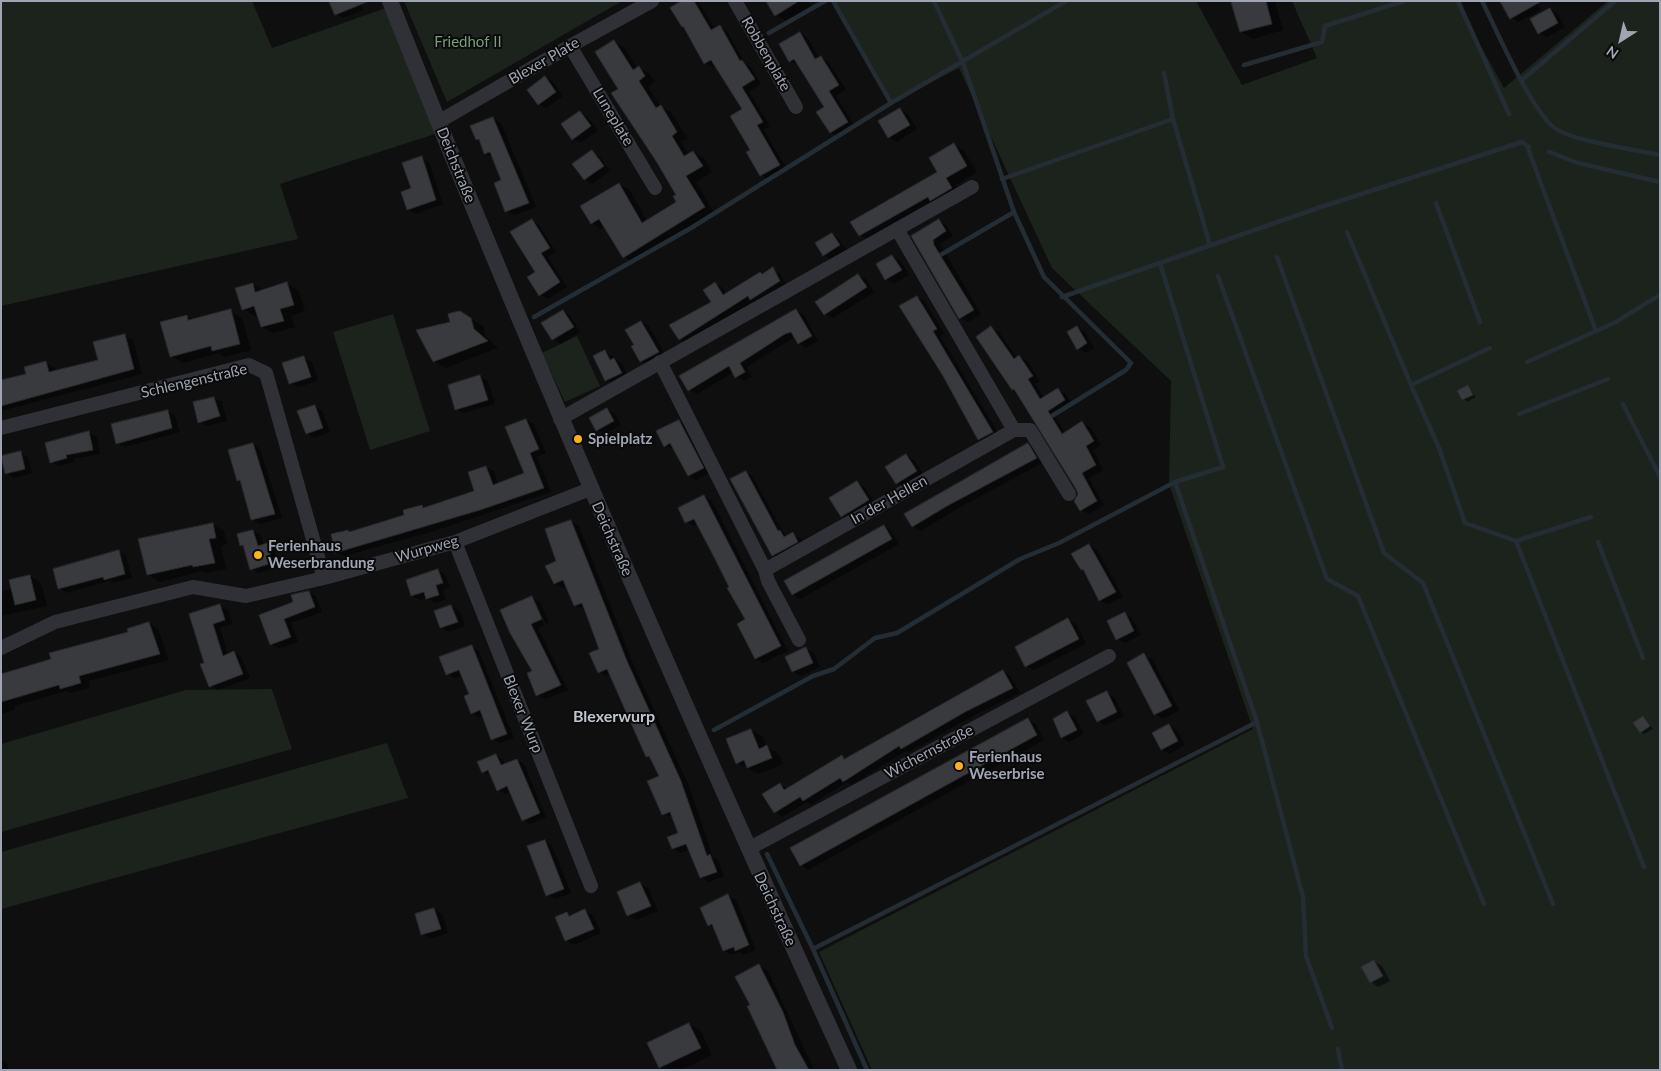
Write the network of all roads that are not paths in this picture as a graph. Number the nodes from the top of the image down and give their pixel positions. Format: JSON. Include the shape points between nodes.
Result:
{"nodes":[{"id":1,"x":390,"y":1,"type":"edge"},
{"id":2,"x":652,"y":1,"type":"edge"},
{"id":3,"x":735,"y":1,"type":"edge"},
{"id":4,"x":570,"y":46,"type":"junction"},
{"id":5,"x":796,"y":107,"type":"dead end"},
{"id":6,"x":438,"y":122,"type":"junction"},
{"id":7,"x":972,"y":187,"type":"dead end"},
{"id":8,"x":655,"y":188,"type":"dead end"},
{"id":9,"x":897,"y":229,"type":"junction"},
{"id":10,"x":660,"y":362,"type":"junction"},
{"id":11,"x":560,"y":419,"type":"junction"},
{"id":12,"x":1,"y":428,"type":"edge"},
{"id":13,"x":1014,"y":430,"type":"junction"},
{"id":14,"x":590,"y":489,"type":"junction"},
{"id":15,"x":1069,"y":494,"type":"dead end"},
{"id":16,"x":454,"y":542,"type":"junction"},
{"id":17,"x":765,"y":570,"type":"junction"},
{"id":18,"x":324,"y":578,"type":"junction"},
{"id":19,"x":799,"y":640,"type":"dead end"},
{"id":20,"x":1,"y":648,"type":"edge"},
{"id":21,"x":1109,"y":656,"type":"dead end"},
{"id":22,"x":748,"y":849,"type":"junction"},
{"id":23,"x":591,"y":886,"type":"dead end"},
{"id":24,"x":849,"y":1070,"type":"edge"}],
"edges":[{"from":1,"to":6,"type":"street","name":"Deichstraße"},
{"from":2,"to":4,"type":"street","name":"Blexer Plate"},
{"from":3,"to":5,"type":"street","name":"Robbenplate"},
{"from":4,"to":6,"type":"street","name":"Blexer Plate"},
{"from":4,"to":8,"type":"street","name":"Luneplate"},
{"from":6,"to":11,"type":"street","name":"Deichstraße"},
{"from":7,"to":9,"type":"street"},
{"from":9,"to":10,"type":"street"},
{"from":9,"to":13,"type":"street"},
{"from":10,"to":11,"type":"street"},
{"from":10,"to":17,"type":"street"},
{"from":11,"to":14,"type":"street","name":"Deichstraße"},
{"from":12,"to":18,"type":"street","name":"Schlengenstraße","via":[[249,365],[266,373]]},
{"from":13,"to":15,"type":"street","via":[[1030,430]]},
{"from":13,"to":17,"type":"street","name":"In der Hellen"},
{"from":14,"to":16,"type":"street","name":"Wurpweg"},
{"from":14,"to":22,"type":"street","name":"Deichstraße"},
{"from":16,"to":18,"type":"street","name":"Wurpweg"},
{"from":16,"to":23,"type":"street","name":"Blexer Wurp"},
{"from":17,"to":19,"type":"street"},
{"from":18,"to":20,"type":"street","name":"Wurpweg","via":[[246,596],[193,586],[55,622]]},
{"from":21,"to":22,"type":"street","name":"Wichernstraße"},
{"from":22,"to":24,"type":"street","name":"Deichstraße"}]}
